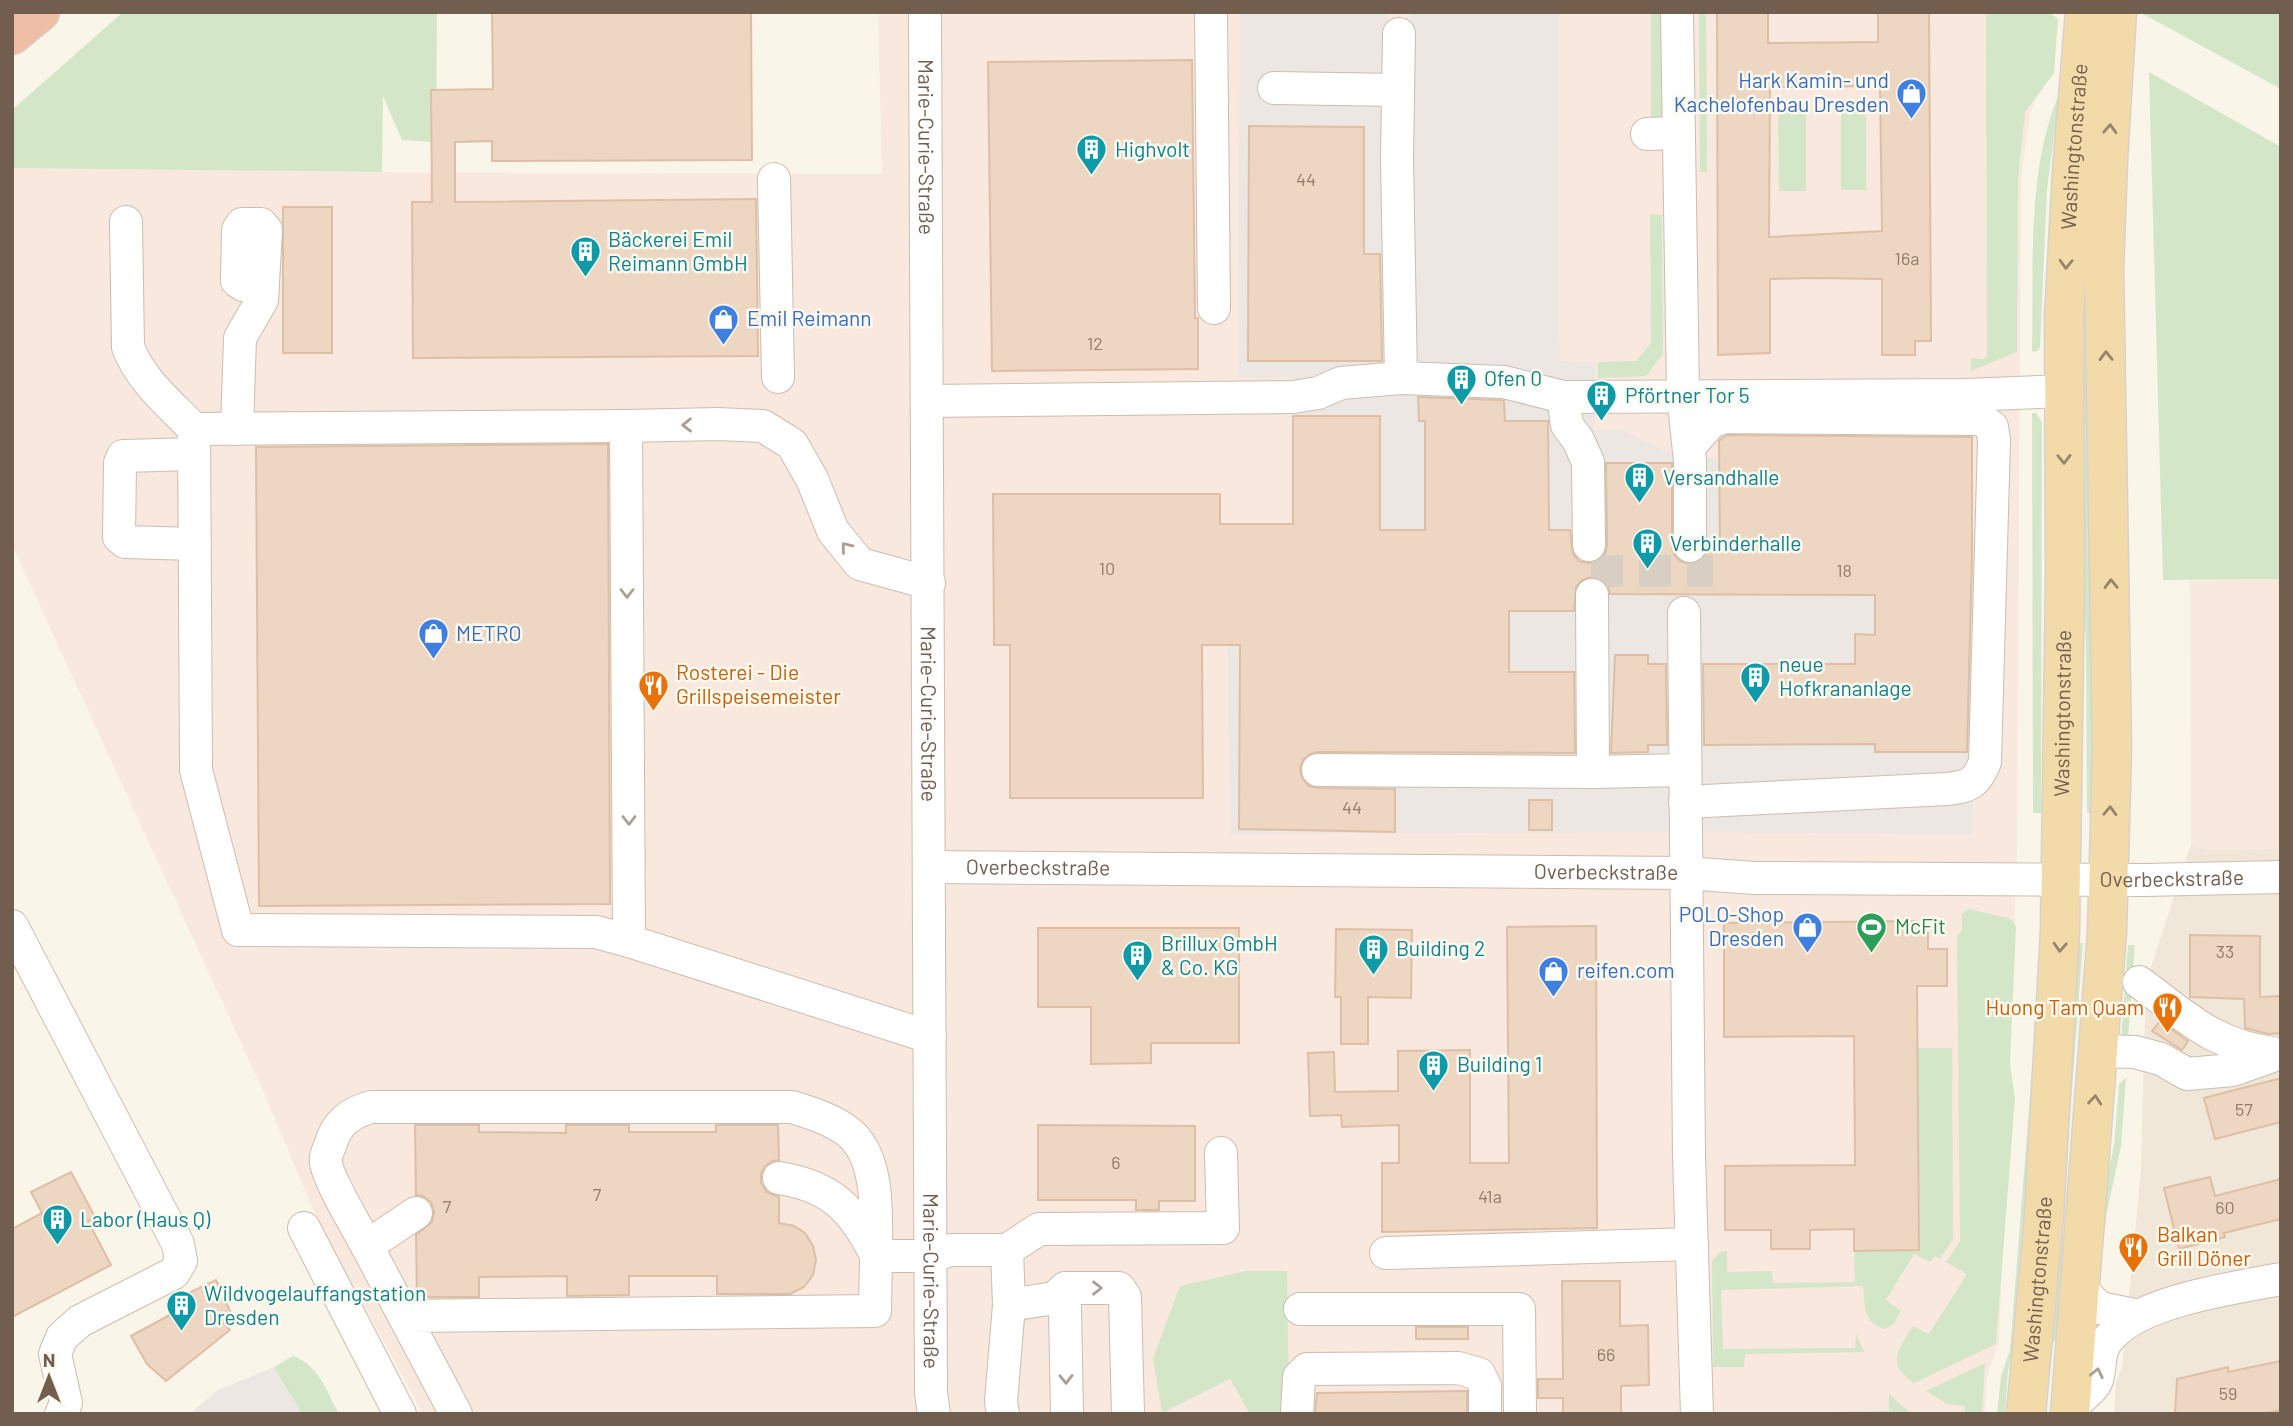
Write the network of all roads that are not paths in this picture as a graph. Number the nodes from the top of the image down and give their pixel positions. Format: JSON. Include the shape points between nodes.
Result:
{"nodes":[{"id":1,"x":40,"y":12,"type":"edge"},
{"id":2,"x":925,"y":12,"type":"edge"},
{"id":3,"x":1211,"y":12,"type":"edge"},
{"id":4,"x":1677,"y":12,"type":"edge"},
{"id":5,"x":2100,"y":24,"type":"edge"},
{"id":6,"x":1399,"y":34,"type":"dead end"},
{"id":7,"x":12,"y":35,"type":"edge"},
{"id":8,"x":1273,"y":88,"type":"dead end"},
{"id":9,"x":1398,"y":90,"type":"junction"},
{"id":10,"x":1679,"y":133,"type":"junction"},
{"id":11,"x":1647,"y":134,"type":"dead end"},
{"id":12,"x":774,"y":179,"type":"dead end"},
{"id":13,"x":126,"y":222,"type":"dead end"},
{"id":14,"x":263,"y":287,"type":"dead end"},
{"id":15,"x":1214,"y":308,"type":"dead end"},
{"id":16,"x":778,"y":377,"type":"dead end"},
{"id":17,"x":1401,"y":378,"type":"junction"},
{"id":18,"x":2063,"y":391,"type":"junction"},
{"id":19,"x":1683,"y":395,"type":"junction"},
{"id":20,"x":1563,"y":397,"type":"junction"},
{"id":21,"x":928,"y":401,"type":"junction"},
{"id":22,"x":626,"y":426,"type":"junction"},
{"id":23,"x":237,"y":429,"type":"junction"},
{"id":24,"x":194,"y":442,"type":"junction"},
{"id":25,"x":1689,"y":447,"type":"junction"},
{"id":26,"x":195,"y":544,"type":"junction"},
{"id":27,"x":1589,"y":545,"type":"dead end"},
{"id":28,"x":1690,"y":546,"type":"dead end"},
{"id":29,"x":929,"y":583,"type":"junction"},
{"id":30,"x":1592,"y":595,"type":"dead end"},
{"id":31,"x":1684,"y":613,"type":"dead end"},
{"id":32,"x":1318,"y":770,"type":"dead end"},
{"id":33,"x":1685,"y":770,"type":"junction"},
{"id":34,"x":1593,"y":772,"type":"junction"},
{"id":35,"x":1685,"y":802,"type":"junction"},
{"id":36,"x":930,"y":867,"type":"junction"},
{"id":37,"x":1685,"y":873,"type":"junction"},
{"id":38,"x":2281,"y":877,"type":"edge"},
{"id":39,"x":2062,"y":879,"type":"junction"},
{"id":40,"x":2109,"y":880,"type":"junction"},
{"id":41,"x":12,"y":926,"type":"edge"},
{"id":42,"x":629,"y":941,"type":"junction"},
{"id":43,"x":2139,"y":982,"type":"dead end"},
{"id":44,"x":930,"y":1037,"type":"junction"},
{"id":45,"x":2099,"y":1051,"type":"junction"},
{"id":46,"x":2279,"y":1054,"type":"edge"},
{"id":47,"x":1222,"y":1153,"type":"dead end"},
{"id":48,"x":779,"y":1178,"type":"dead end"},
{"id":49,"x":416,"y":1213,"type":"dead end"},
{"id":50,"x":304,"y":1228,"type":"dead end"},
{"id":51,"x":1692,"y":1244,"type":"junction"},
{"id":52,"x":367,"y":1246,"type":"junction"},
{"id":53,"x":1007,"y":1250,"type":"junction"},
{"id":54,"x":1386,"y":1253,"type":"dead end"},
{"id":55,"x":876,"y":1256,"type":"junction"},
{"id":56,"x":931,"y":1256,"type":"junction"},
{"id":57,"x":2281,"y":1279,"type":"edge"},
{"id":58,"x":2080,"y":1289,"type":"junction"},
{"id":59,"x":1055,"y":1298,"type":"junction"},
{"id":60,"x":1009,"y":1305,"type":"junction"},
{"id":61,"x":1300,"y":1309,"type":"dead end"},
{"id":62,"x":404,"y":1316,"type":"junction"},
{"id":63,"x":2139,"y":1316,"type":"junction"},
{"id":64,"x":2076,"y":1331,"type":"junction"},
{"id":65,"x":2027,"y":1396,"type":"edge"},
{"id":66,"x":2071,"y":1410,"type":"edge"},
{"id":67,"x":61,"y":1414,"type":"edge"},
{"id":68,"x":400,"y":1414,"type":"edge"},
{"id":69,"x":456,"y":1414,"type":"edge"},
{"id":70,"x":934,"y":1414,"type":"edge"},
{"id":71,"x":1003,"y":1414,"type":"edge"},
{"id":72,"x":1067,"y":1414,"type":"edge"},
{"id":73,"x":1128,"y":1414,"type":"edge"},
{"id":74,"x":1297,"y":1414,"type":"edge"},
{"id":75,"x":1485,"y":1414,"type":"edge"},
{"id":76,"x":1520,"y":1414,"type":"edge"},
{"id":77,"x":1698,"y":1414,"type":"edge"}],
"edges":[{"from":1,"to":7,"type":"highway"},
{"from":2,"to":21,"type":"street","name":"Marie-Curie-Straße"},
{"from":3,"to":15,"type":"street"},
{"from":4,"to":10,"type":"street"},
{"from":5,"to":18,"type":"main road","name":"Washingtonstraße","one_way":true,"via":[[2067,237]]},
{"from":40,"to":5,"type":"main road","name":"Washingtonstraße","one_way":true,"via":[[2111,590]]},
{"from":6,"to":9,"type":"street"},
{"from":8,"to":9,"type":"street"},
{"from":9,"to":17,"type":"street"},
{"from":10,"to":11,"type":"street"},
{"from":10,"to":19,"type":"street"},
{"from":12,"to":16,"type":"street"},
{"from":13,"to":24,"type":"street","via":[[128,347],[148,384]]},
{"from":14,"to":23,"type":"street","via":[[262,300],[240,338]]},
{"from":17,"to":20,"type":"street","via":[[1504,382]]},
{"from":17,"to":21,"type":"street","via":[[1340,383],[1293,397]]},
{"from":18,"to":19,"type":"street"},
{"from":18,"to":39,"type":"main road","name":"Washingtonstraße","one_way":true},
{"from":19,"to":20,"type":"street"},
{"from":19,"to":25,"type":"street"},
{"from":20,"to":27,"type":"street","via":[[1567,425],[1588,462]]},
{"from":21,"to":29,"type":"street","name":"Marie-Curie-Straße"},
{"from":22,"to":23,"type":"street"},
{"from":29,"to":22,"type":"street","one_way":true,"via":[[860,564],[833,531],[812,478],[792,444],[763,426]]},
{"from":22,"to":42,"type":"street","one_way":true},
{"from":23,"to":24,"type":"street"},
{"from":24,"to":26,"type":"street"},
{"from":24,"to":26,"type":"street","via":[[123,456],[119,537],[125,542]]},
{"from":25,"to":28,"type":"street"},
{"from":25,"to":35,"type":"street","via":[[1711,422],[1724,417],[1981,419],[1992,426],[1994,440],[1985,762],[1979,778],[1966,787],[1948,789]]},
{"from":26,"to":42,"type":"street","via":[[196,770],[238,930],[596,932]]},
{"from":29,"to":36,"type":"street","name":"Marie-Curie-Straße"},
{"from":30,"to":34,"type":"street"},
{"from":31,"to":33,"type":"street"},
{"from":32,"to":34,"type":"street"},
{"from":33,"to":34,"type":"street"},
{"from":33,"to":35,"type":"street"},
{"from":35,"to":37,"type":"street"},
{"from":36,"to":37,"type":"street","name":"Overbeckstraße"},
{"from":36,"to":44,"type":"street","name":"Marie-Curie-Straße"},
{"from":37,"to":39,"type":"street","name":"Overbeckstraße","via":[[1755,878]]},
{"from":37,"to":51,"type":"street"},
{"from":38,"to":40,"type":"street","name":"Overbeckstraße"},
{"from":39,"to":40,"type":"street","name":"Overbeckstraße"},
{"from":39,"to":65,"type":"main road","name":"Washingtonstraße","one_way":true,"via":[[2055,1048]]},
{"from":40,"to":45,"type":"main road","name":"Washingtonstraße"},
{"from":41,"to":67,"type":"street","via":[[178,1244],[181,1261],[174,1273],[80,1321],[62,1337],[55,1354],[66,1403]]},
{"from":42,"to":44,"type":"street"},
{"from":43,"to":46,"type":"street","via":[[2223,1041]]},
{"from":44,"to":56,"type":"street","name":"Marie-Curie-Straße"},
{"from":45,"to":46,"type":"street","via":[[2135,1052],[2161,1059],[2187,1074],[2233,1070]]},
{"from":58,"to":45,"type":"main road","name":"Washingtonstraße","one_way":true},
{"from":47,"to":53,"type":"street","via":[[1223,1228],[1040,1229]]},
{"from":48,"to":55,"type":"street","via":[[804,1182],[834,1197],[862,1227]]},
{"from":49,"to":52,"type":"street"},
{"from":50,"to":68,"type":"street"},
{"from":51,"to":54,"type":"street"},
{"from":51,"to":77,"type":"street"},
{"from":52,"to":55,"type":"street","via":[[325,1161],[341,1122],[354,1112],[371,1107],[792,1107],[827,1119],[849,1133],[863,1152],[875,1198]]},
{"from":52,"to":62,"type":"street"},
{"from":53,"to":56,"type":"street","via":[[951,1250]]},
{"from":53,"to":60,"type":"street"},
{"from":55,"to":56,"type":"street"},
{"from":55,"to":62,"type":"street","via":[[875,1311]]},
{"from":56,"to":70,"type":"street","name":"Marie-Curie-Straße"},
{"from":57,"to":63,"type":"street","via":[[2178,1301]]},
{"from":58,"to":63,"type":"street","via":[[2100,1308]]},
{"from":58,"to":64,"type":"main road","name":"Washingtonstraße"},
{"from":59,"to":60,"type":"street"},
{"from":59,"to":72,"type":"street","one_way":true,"via":[[1065,1308]]},
{"from":59,"to":73,"type":"street","one_way":true,"via":[[1065,1288],[1119,1288],[1125,1297]]},
{"from":60,"to":71,"type":"street","via":[[1000,1401]]},
{"from":61,"to":76,"type":"street","via":[[1519,1309]]},
{"from":62,"to":69,"type":"street"},
{"from":63,"to":64,"type":"street"},
{"from":66,"to":63,"type":"street","one_way":true,"via":[[2096,1382],[2101,1350],[2113,1333]]},
{"from":64,"to":65,"type":"street"},
{"from":64,"to":66,"type":"main road","name":"Washingtonstraße"},
{"from":74,"to":75,"type":"street","via":[[1299,1377],[1307,1369],[1458,1368],[1479,1374],[1485,1386]]}]}
